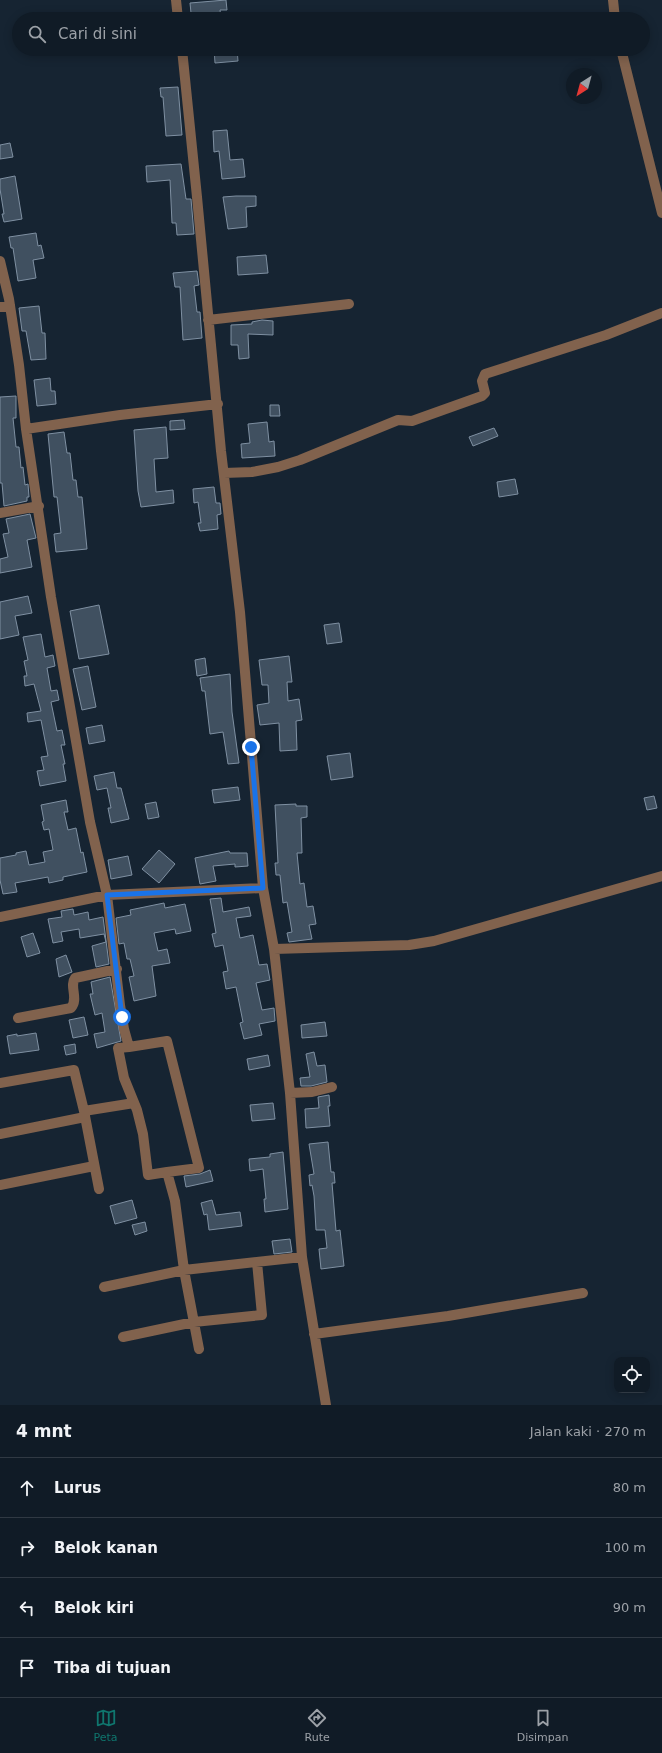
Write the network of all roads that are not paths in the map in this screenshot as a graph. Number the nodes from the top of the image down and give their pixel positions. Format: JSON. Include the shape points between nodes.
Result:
{"nodes":[{"id":1,"x":176,"y":0,"type":"edge"},
{"id":2,"x":613,"y":0,"type":"edge"},
{"id":3,"x":177,"y":12,"type":"edge"},
{"id":4,"x":614,"y":12,"type":"edge"},
{"id":5,"x":183,"y":56,"type":"edge"},
{"id":6,"x":623,"y":56,"type":"edge"},
{"id":7,"x":662,"y":213,"type":"edge"},
{"id":8,"x":0,"y":261,"type":"edge"},
{"id":9,"x":349,"y":304,"type":"dead end"},
{"id":10,"x":5,"y":306,"type":"edge"},
{"id":11,"x":662,"y":313,"type":"edge"},
{"id":12,"x":208,"y":320,"type":"junction"},
{"id":13,"x":218,"y":404,"type":"junction"},
{"id":14,"x":26,"y":429,"type":"junction"},
{"id":15,"x":224,"y":473,"type":"junction"},
{"id":16,"x":39,"y":506,"type":"junction"},
{"id":17,"x":0,"y":513,"type":"edge"},
{"id":18,"x":662,"y":876,"type":"edge"},
{"id":19,"x":263,"y":888,"type":"junction"},
{"id":20,"x":107,"y":895,"type":"junction"},
{"id":21,"x":0,"y":917,"type":"edge"},
{"id":22,"x":274,"y":949,"type":"junction"},
{"id":23,"x":117,"y":969,"type":"junction"},
{"id":24,"x":18,"y":1018,"type":"dead end"},
{"id":25,"x":129,"y":1046,"type":"junction"},
{"id":26,"x":0,"y":1084,"type":"edge"},
{"id":27,"x":332,"y":1087,"type":"dead end"},
{"id":28,"x":290,"y":1093,"type":"junction"},
{"id":29,"x":134,"y":1103,"type":"junction"},
{"id":30,"x":84,"y":1114,"type":"junction"},
{"id":31,"x":0,"y":1134,"type":"edge"},
{"id":32,"x":94,"y":1166,"type":"junction"},
{"id":33,"x":167,"y":1172,"type":"junction"},
{"id":34,"x":0,"y":1185,"type":"edge"},
{"id":35,"x":99,"y":1189,"type":"dead end"},
{"id":36,"x":302,"y":1256,"type":"junction"},
{"id":37,"x":257,"y":1262,"type":"junction"},
{"id":38,"x":184,"y":1270,"type":"junction"},
{"id":39,"x":104,"y":1286,"type":"dead end"},
{"id":40,"x":583,"y":1293,"type":"dead end"},
{"id":41,"x":194,"y":1322,"type":"junction"},
{"id":42,"x":314,"y":1334,"type":"junction"},
{"id":43,"x":123,"y":1337,"type":"dead end"},
{"id":44,"x":199,"y":1349,"type":"dead end"},
{"id":45,"x":326,"y":1405,"type":"edge"}],
"edges":[{"from":1,"to":3,"type":"street"},
{"from":2,"to":4,"type":"street"},
{"from":5,"to":12,"type":"street"},
{"from":6,"to":7,"type":"street"},
{"from":8,"to":10,"type":"street"},
{"from":9,"to":12,"type":"street"},
{"from":10,"to":14,"type":"street","via":[[19,365]]},
{"from":11,"to":15,"type":"street","via":[[606,335],[485,374],[482,381],[485,393],[482,396],[412,421],[398,420],[278,467],[252,472]]},
{"from":12,"to":13,"type":"street"},
{"from":13,"to":14,"type":"street"},
{"from":13,"to":15,"type":"street"},
{"from":14,"to":16,"type":"street"},
{"from":15,"to":19,"type":"street","via":[[240,612]]},
{"from":16,"to":17,"type":"street"},
{"from":16,"to":20,"type":"street","via":[[51,597],[90,822]]},
{"from":18,"to":22,"type":"street","via":[[428,942],[409,945]]},
{"from":19,"to":20,"type":"street"},
{"from":19,"to":22,"type":"street"},
{"from":20,"to":21,"type":"street"},
{"from":20,"to":23,"type":"street"},
{"from":22,"to":28,"type":"street"},
{"from":23,"to":24,"type":"street","via":[[75,978],[74,1003],[71,1008]]},
{"from":23,"to":25,"type":"street","via":[[120,1005]]},
{"from":25,"to":29,"type":"street","via":[[118,1048],[124,1078]]},
{"from":25,"to":33,"type":"street","via":[[167,1041],[199,1168]]},
{"from":26,"to":30,"type":"street","via":[[74,1070]]},
{"from":27,"to":28,"type":"street","via":[[312,1092]]},
{"from":28,"to":36,"type":"street"},
{"from":29,"to":30,"type":"street"},
{"from":29,"to":33,"type":"street","via":[[143,1134],[148,1175]]},
{"from":30,"to":31,"type":"street"},
{"from":30,"to":32,"type":"street"},
{"from":32,"to":34,"type":"street"},
{"from":32,"to":35,"type":"street"},
{"from":33,"to":38,"type":"street","via":[[175,1201]]},
{"from":36,"to":37,"type":"street"},
{"from":36,"to":42,"type":"street"},
{"from":37,"to":38,"type":"street"},
{"from":37,"to":41,"type":"street","via":[[262,1316]]},
{"from":38,"to":39,"type":"street"},
{"from":38,"to":41,"type":"street"},
{"from":40,"to":42,"type":"street","via":[[461,1314]]},
{"from":41,"to":43,"type":"street"},
{"from":41,"to":44,"type":"street"},
{"from":42,"to":45,"type":"street"}]}
